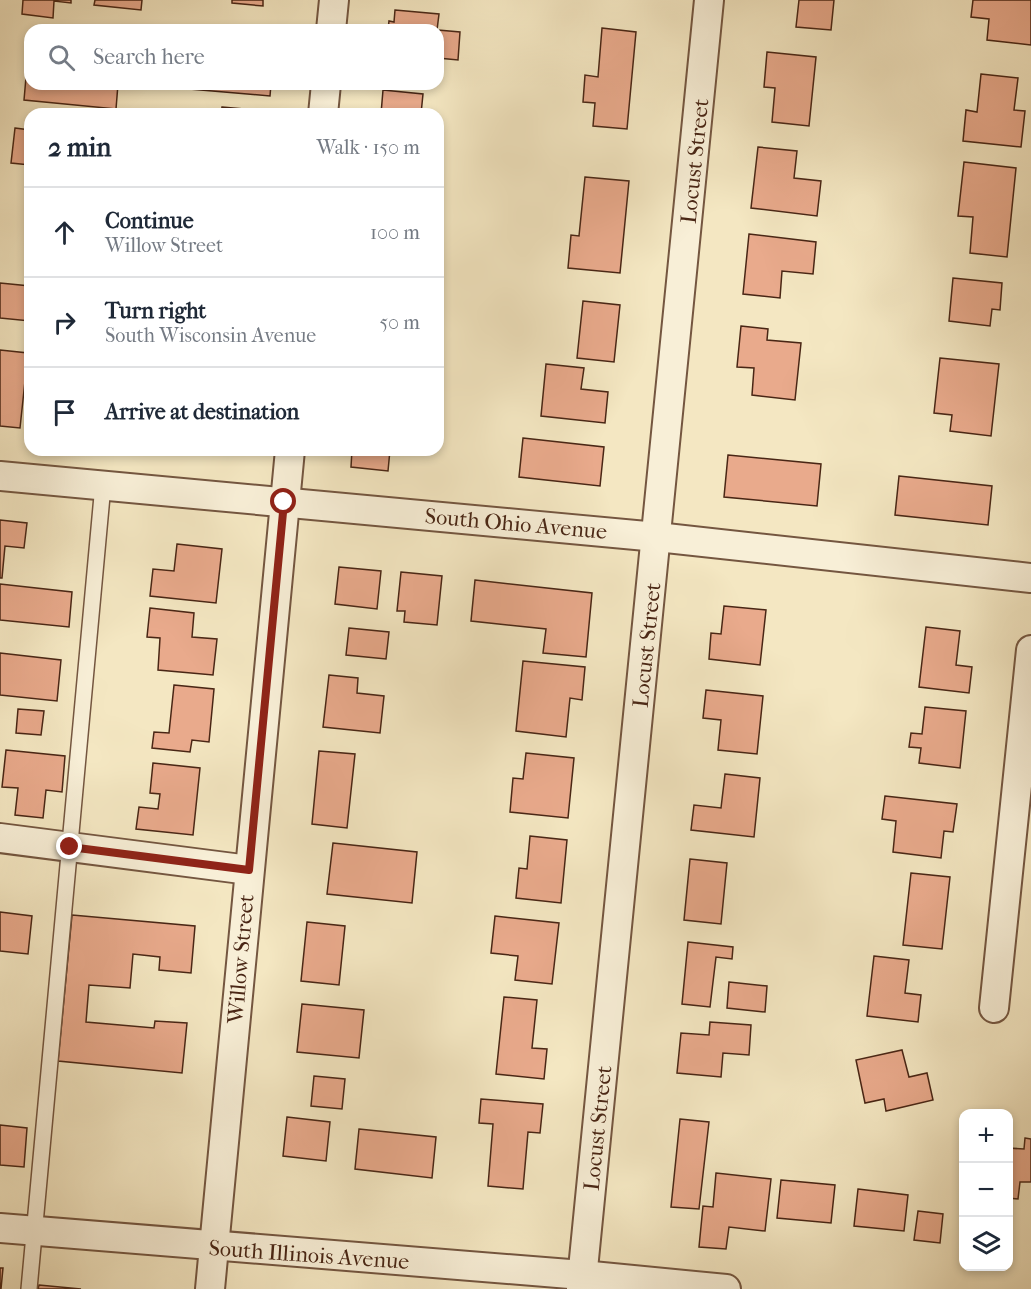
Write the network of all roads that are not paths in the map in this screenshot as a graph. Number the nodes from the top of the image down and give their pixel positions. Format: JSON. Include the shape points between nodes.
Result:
{"nodes":[{"id":1,"x":334,"y":0,"type":"edge"},
{"id":2,"x":710,"y":0,"type":"edge"},
{"id":3,"x":332,"y":24,"type":"edge"},
{"id":4,"x":325,"y":90,"type":"edge"},
{"id":5,"x":324,"y":108,"type":"edge"},
{"id":6,"x":289,"y":456,"type":"edge"},
{"id":7,"x":0,"y":476,"type":"edge"},
{"id":8,"x":103,"y":485,"type":"junction"},
{"id":9,"x":284,"y":502,"type":"junction"},
{"id":10,"x":657,"y":537,"type":"junction"},
{"id":11,"x":1031,"y":578,"type":"edge"},
{"id":12,"x":1031,"y":650,"type":"edge"},
{"id":13,"x":0,"y":838,"type":"edge"},
{"id":14,"x":70,"y":847,"type":"junction"},
{"id":15,"x":249,"y":870,"type":"junction"},
{"id":16,"x":994,"y":1008,"type":"dead end"},
{"id":17,"x":0,"y":1228,"type":"edge"},
{"id":18,"x":34,"y":1232,"type":"junction"},
{"id":19,"x":214,"y":1246,"type":"junction"},
{"id":20,"x":581,"y":1282,"type":"edge"},
{"id":21,"x":28,"y":1289,"type":"edge"},
{"id":22,"x":210,"y":1289,"type":"edge"},
{"id":23,"x":726,"y":1289,"type":"edge"}],
"edges":[{"from":1,"to":3,"type":"street"},
{"from":2,"to":10,"type":"street","name":"Locust Street"},
{"from":4,"to":5,"type":"street"},
{"from":6,"to":9,"type":"street","name":"Willow Street"},
{"from":7,"to":8,"type":"street","name":"South Ohio Avenue"},
{"from":8,"to":9,"type":"street","name":"South Ohio Avenue"},
{"from":8,"to":14,"type":"lane"},
{"from":9,"to":10,"type":"street","name":"South Ohio Avenue"},
{"from":9,"to":15,"type":"street","name":"Willow Street"},
{"from":10,"to":11,"type":"street","name":"South Ohio Avenue"},
{"from":10,"to":20,"type":"street","name":"Locust Street"},
{"from":12,"to":16,"type":"street"},
{"from":13,"to":14,"type":"street"},
{"from":14,"to":15,"type":"street"},
{"from":14,"to":18,"type":"lane"},
{"from":15,"to":19,"type":"street","name":"Willow Street"},
{"from":17,"to":18,"type":"street","name":"South Illinois Avenue"},
{"from":18,"to":19,"type":"street","name":"South Illinois Avenue"},
{"from":18,"to":21,"type":"lane"},
{"from":19,"to":20,"type":"street","name":"South Illinois Avenue"},
{"from":19,"to":22,"type":"street","name":"Willow Street"},
{"from":20,"to":23,"type":"street","name":"South Illinois Avenue"}]}
